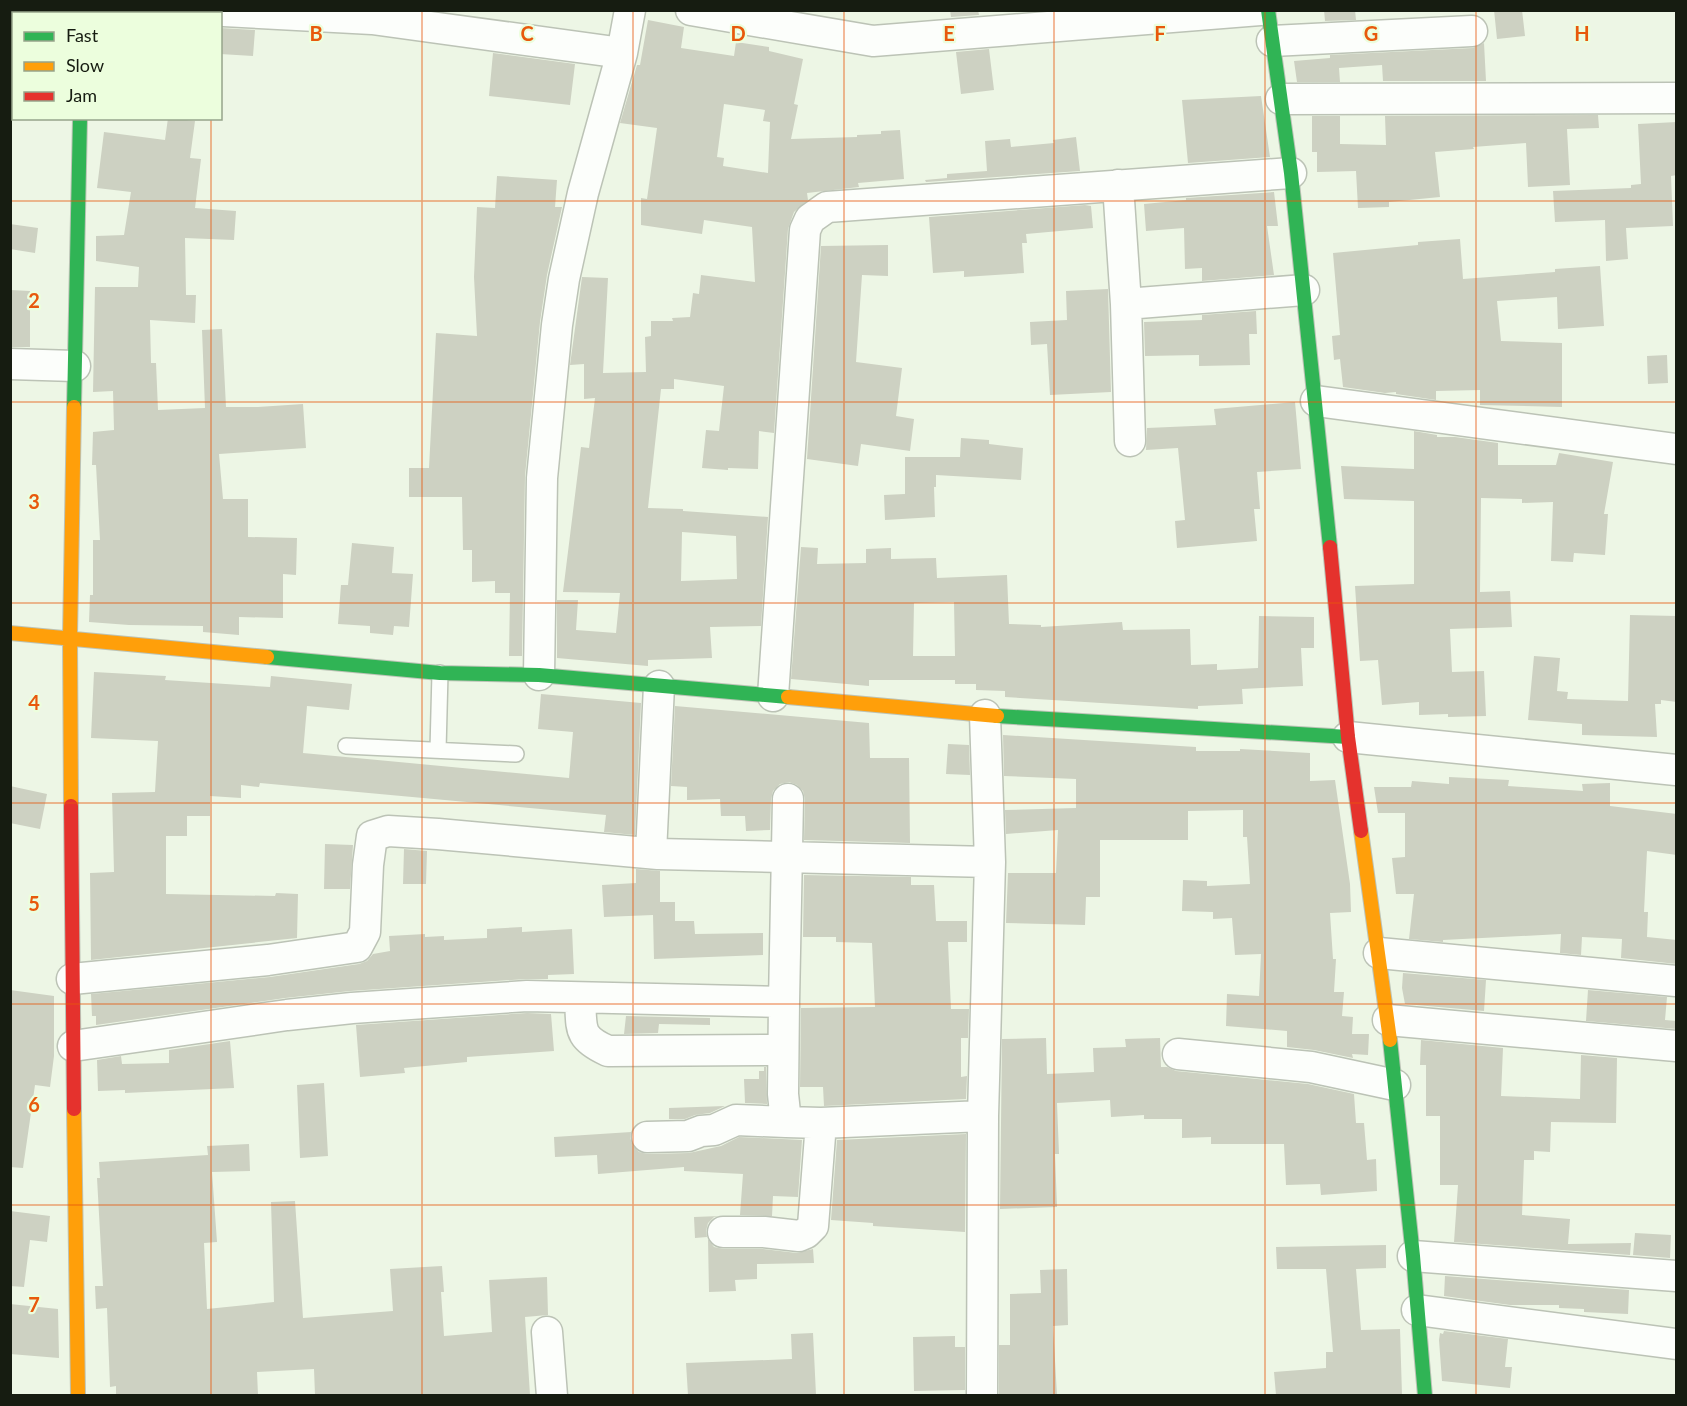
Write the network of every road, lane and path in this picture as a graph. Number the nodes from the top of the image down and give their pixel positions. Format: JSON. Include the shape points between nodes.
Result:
{"nodes":[{"id":1,"x":205,"y":10,"type":"edge"},
{"id":2,"x":630,"y":10,"type":"edge"},
{"id":3,"x":691,"y":10,"type":"edge"},
{"id":4,"x":1260,"y":10,"type":"edge"},
{"id":5,"x":1268,"y":10,"type":"edge"},
{"id":6,"x":1472,"y":31,"type":"dead end"},
{"id":7,"x":1272,"y":41,"type":"junction"},
{"id":8,"x":622,"y":53,"type":"junction"},
{"id":9,"x":1677,"y":98,"type":"edge"},
{"id":10,"x":1281,"y":99,"type":"junction"},
{"id":11,"x":80,"y":120,"type":"edge"},
{"id":12,"x":1291,"y":172,"type":"junction"},
{"id":13,"x":1118,"y":185,"type":"junction"},
{"id":14,"x":1304,"y":290,"type":"junction"},
{"id":15,"x":1126,"y":304,"type":"junction"},
{"id":16,"x":10,"y":364,"type":"edge"},
{"id":17,"x":75,"y":366,"type":"junction"},
{"id":18,"x":1316,"y":401,"type":"junction"},
{"id":19,"x":1130,"y":441,"type":"dead end"},
{"id":20,"x":1677,"y":449,"type":"edge"},
{"id":21,"x":10,"y":633,"type":"edge"},
{"id":22,"x":70,"y":637,"type":"junction"},
{"id":23,"x":440,"y":673,"type":"junction"},
{"id":24,"x":539,"y":675,"type":"junction"},
{"id":25,"x":659,"y":686,"type":"junction"},
{"id":26,"x":773,"y":696,"type":"junction"},
{"id":27,"x":985,"y":715,"type":"junction"},
{"id":28,"x":1348,"y":737,"type":"junction"},
{"id":29,"x":346,"y":746,"type":"dead end"},
{"id":30,"x":438,"y":750,"type":"junction"},
{"id":31,"x":516,"y":754,"type":"dead end"},
{"id":32,"x":1677,"y":770,"type":"edge"},
{"id":33,"x":788,"y":800,"type":"dead end"},
{"id":34,"x":651,"y":853,"type":"junction"},
{"id":35,"x":787,"y":857,"type":"junction"},
{"id":36,"x":990,"y":862,"type":"junction"},
{"id":37,"x":1379,"y":953,"type":"junction"},
{"id":38,"x":72,"y":979,"type":"junction"},
{"id":39,"x":1677,"y":981,"type":"edge"},
{"id":40,"x":580,"y":998,"type":"junction"},
{"id":41,"x":783,"y":1002,"type":"junction"},
{"id":42,"x":1388,"y":1020,"type":"junction"},
{"id":43,"x":73,"y":1046,"type":"junction"},
{"id":44,"x":1677,"y":1046,"type":"edge"},
{"id":45,"x":783,"y":1050,"type":"junction"},
{"id":46,"x":1178,"y":1054,"type":"dead end"},
{"id":47,"x":1395,"y":1085,"type":"junction"},
{"id":48,"x":983,"y":1116,"type":"junction"},
{"id":49,"x":786,"y":1122,"type":"junction"},
{"id":50,"x":821,"y":1123,"type":"junction"},
{"id":51,"x":647,"y":1137,"type":"dead end"},
{"id":52,"x":723,"y":1232,"type":"dead end"},
{"id":53,"x":1413,"y":1256,"type":"junction"},
{"id":54,"x":1677,"y":1276,"type":"edge"},
{"id":55,"x":1417,"y":1310,"type":"junction"},
{"id":56,"x":548,"y":1332,"type":"dead end"},
{"id":57,"x":1677,"y":1344,"type":"edge"},
{"id":58,"x":78,"y":1395,"type":"edge"},
{"id":59,"x":552,"y":1395,"type":"edge"},
{"id":60,"x":982,"y":1395,"type":"edge"},
{"id":61,"x":1425,"y":1395,"type":"edge"}],
"edges":[{"from":1,"to":8,"type":"street","via":[[372,19]]},
{"from":2,"to":8,"type":"street"},
{"from":3,"to":4,"type":"street","via":[[873,41]]},
{"from":5,"to":7,"type":"street"},
{"from":6,"to":7,"type":"street"},
{"from":7,"to":10,"type":"street"},
{"from":8,"to":24,"type":"street","via":[[583,193],[557,326],[542,478]]},
{"from":9,"to":10,"type":"street"},
{"from":10,"to":12,"type":"street"},
{"from":11,"to":17,"type":"street"},
{"from":12,"to":13,"type":"street"},
{"from":12,"to":14,"type":"street"},
{"from":13,"to":15,"type":"street"},
{"from":13,"to":26,"type":"street","via":[[827,207],[810,219],[805,230]]},
{"from":14,"to":15,"type":"street"},
{"from":14,"to":18,"type":"street"},
{"from":15,"to":19,"type":"street"},
{"from":16,"to":17,"type":"street"},
{"from":17,"to":22,"type":"street"},
{"from":18,"to":20,"type":"street"},
{"from":18,"to":28,"type":"street"},
{"from":21,"to":22,"type":"street"},
{"from":22,"to":23,"type":"street"},
{"from":22,"to":38,"type":"street"},
{"from":23,"to":24,"type":"street"},
{"from":23,"to":30,"type":"lane"},
{"from":24,"to":25,"type":"street"},
{"from":25,"to":26,"type":"street"},
{"from":25,"to":34,"type":"street"},
{"from":26,"to":27,"type":"street"},
{"from":27,"to":28,"type":"street"},
{"from":27,"to":36,"type":"street"},
{"from":28,"to":32,"type":"street"},
{"from":28,"to":37,"type":"street"},
{"from":29,"to":30,"type":"lane"},
{"from":30,"to":31,"type":"lane"},
{"from":33,"to":35,"type":"street"},
{"from":34,"to":35,"type":"street"},
{"from":34,"to":38,"type":"street","via":[[388,831],[372,836],[365,932],[357,947]]},
{"from":35,"to":36,"type":"street"},
{"from":35,"to":41,"type":"street"},
{"from":36,"to":48,"type":"street"},
{"from":37,"to":39,"type":"street"},
{"from":37,"to":42,"type":"street"},
{"from":38,"to":43,"type":"street"},
{"from":40,"to":41,"type":"street"},
{"from":40,"to":43,"type":"street","via":[[526,996],[352,1008]]},
{"from":40,"to":45,"type":"street","via":[[584,1036],[591,1044],[608,1051]]},
{"from":41,"to":45,"type":"street"},
{"from":42,"to":44,"type":"street"},
{"from":42,"to":47,"type":"street"},
{"from":43,"to":58,"type":"street"},
{"from":45,"to":49,"type":"street"},
{"from":46,"to":47,"type":"street","via":[[1311,1067]]},
{"from":47,"to":53,"type":"street"},
{"from":48,"to":50,"type":"street"},
{"from":48,"to":60,"type":"street"},
{"from":49,"to":50,"type":"street"},
{"from":49,"to":51,"type":"street","via":[[736,1120],[688,1136]]},
{"from":50,"to":52,"type":"street","via":[[813,1226],[799,1236]]},
{"from":53,"to":54,"type":"street"},
{"from":53,"to":55,"type":"street"},
{"from":55,"to":57,"type":"street"},
{"from":55,"to":61,"type":"street"},
{"from":56,"to":59,"type":"street"}]}
